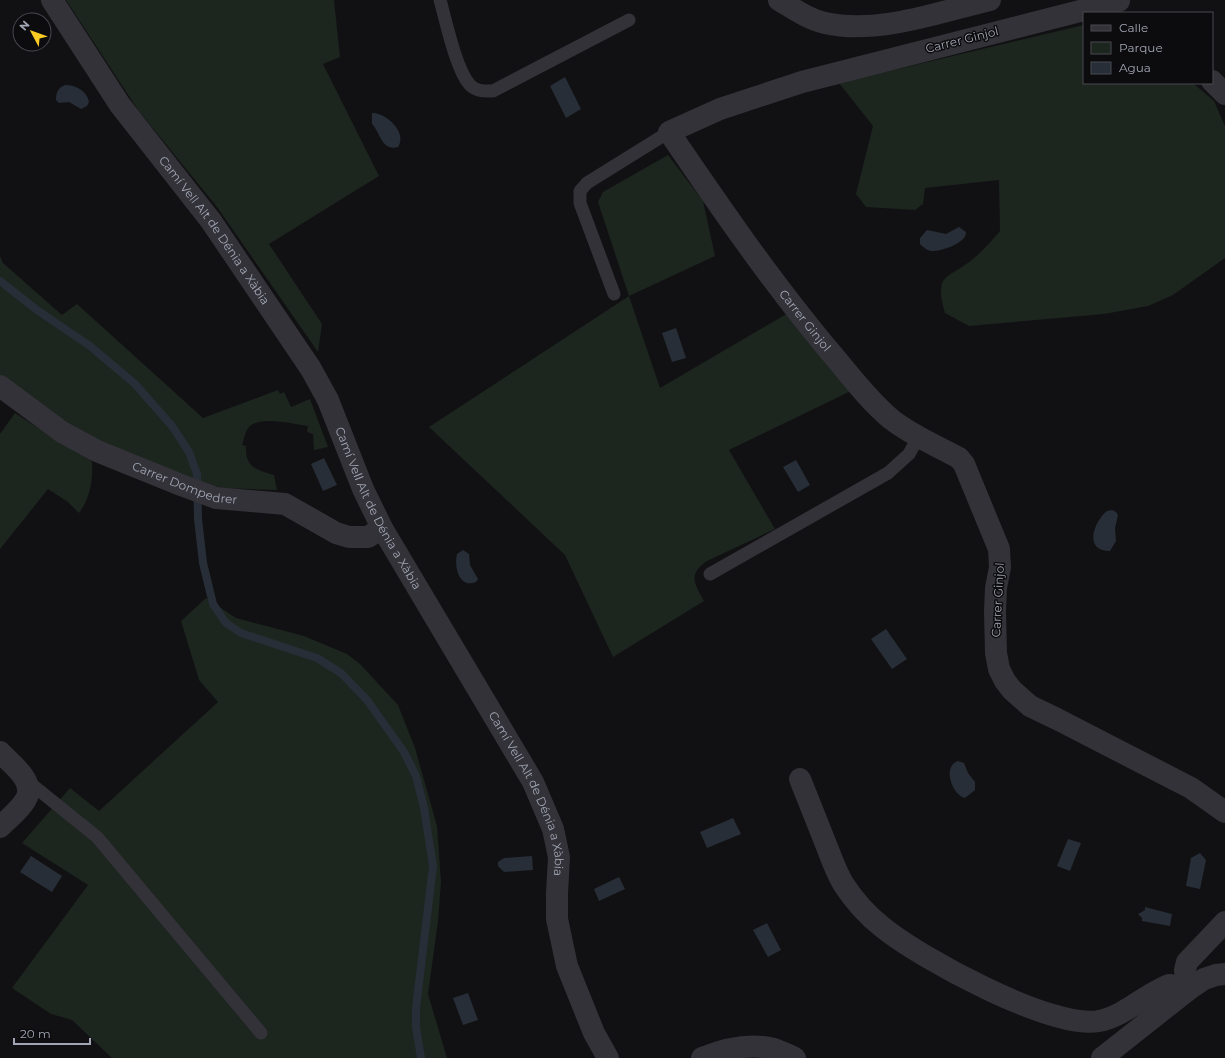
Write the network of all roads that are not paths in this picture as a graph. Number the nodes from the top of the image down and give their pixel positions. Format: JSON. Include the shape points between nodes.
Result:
{"nodes":[{"id":1,"x":52,"y":0,"type":"edge"},
{"id":2,"x":440,"y":0,"type":"edge"},
{"id":3,"x":779,"y":0,"type":"edge"},
{"id":4,"x":990,"y":0,"type":"edge"},
{"id":5,"x":1123,"y":5,"type":"edge"},
{"id":6,"x":1094,"y":12,"type":"edge"},
{"id":7,"x":1083,"y":15,"type":"edge"},
{"id":8,"x":629,"y":20,"type":"dead end"},
{"id":9,"x":1213,"y":82,"type":"edge"},
{"id":10,"x":1225,"y":94,"type":"edge"},
{"id":11,"x":670,"y":132,"type":"junction"},
{"id":12,"x":614,"y":294,"type":"dead end"},
{"id":13,"x":0,"y":386,"type":"edge"},
{"id":14,"x":919,"y":436,"type":"junction"},
{"id":15,"x":382,"y":528,"type":"junction"},
{"id":16,"x":710,"y":574,"type":"dead end"},
{"id":17,"x":0,"y":752,"type":"edge"},
{"id":18,"x":800,"y":779,"type":"dead end"},
{"id":19,"x":26,"y":783,"type":"junction"},
{"id":20,"x":1225,"y":812,"type":"edge"},
{"id":21,"x":0,"y":827,"type":"edge"},
{"id":22,"x":1225,"y":922,"type":"edge"},
{"id":23,"x":1225,"y":974,"type":"edge"},
{"id":24,"x":1188,"y":990,"type":"junction"},
{"id":25,"x":262,"y":1033,"type":"dead end"},
{"id":26,"x":608,"y":1058,"type":"edge"},
{"id":27,"x":702,"y":1058,"type":"edge"},
{"id":28,"x":795,"y":1058,"type":"edge"},
{"id":29,"x":1102,"y":1058,"type":"edge"}],
"edges":[{"from":1,"to":15,"type":"street","name":"Camí Vell Alt de Dénia a Xàbia","via":[[120,105],[211,221],[311,369],[328,400],[363,489]]},
{"from":2,"to":8,"type":"lane","via":[[461,68],[470,85],[480,91],[493,91]]},
{"from":3,"to":4,"type":"street","via":[[824,23],[870,27]]},
{"from":5,"to":6,"type":"street","name":"Carrer Ginjol"},
{"from":7,"to":11,"type":"street","name":"Carrer Ginjol","via":[[802,82],[720,109]]},
{"from":9,"to":10,"type":"street"},
{"from":11,"to":12,"type":"lane","via":[[587,183],[580,191],[580,203]]},
{"from":11,"to":14,"type":"street","name":"Carrer Ginjol","via":[[759,263],[797,311],[871,400],[892,419]]},
{"from":13,"to":15,"type":"street","name":"Carrer Dompedrer","via":[[62,432],[96,451],[181,485],[216,498],[285,504],[336,533],[349,537],[368,537]]},
{"from":14,"to":16,"type":"lane","via":[[909,454],[888,472]]},
{"from":14,"to":20,"type":"street","name":"Carrer Ginjol","via":[[959,458],[964,464],[999,549],[1000,567],[995,603],[996,653],[999,669],[1012,690],[1030,706],[1191,788]]},
{"from":15,"to":26,"type":"street","name":"Camí Vell Alt de Dénia a Xàbia","via":[[534,782],[553,829],[559,857],[557,919],[567,966],[594,1033]]},
{"from":17,"to":19,"type":"street"},
{"from":18,"to":24,"type":"street","via":[[834,863],[855,900],[886,930],[975,983],[1034,1009],[1061,1018],[1087,1022],[1112,1016],[1169,985]]},
{"from":19,"to":21,"type":"street","via":[[26,799]]},
{"from":19,"to":25,"type":"lane","via":[[97,837]]},
{"from":22,"to":24,"type":"street","via":[[1188,962],[1185,970]]},
{"from":23,"to":24,"type":"street","via":[[1204,979]]},
{"from":24,"to":29,"type":"street"},
{"from":27,"to":28,"type":"street","via":[[729,1049],[756,1047],[774,1049]]}]}
